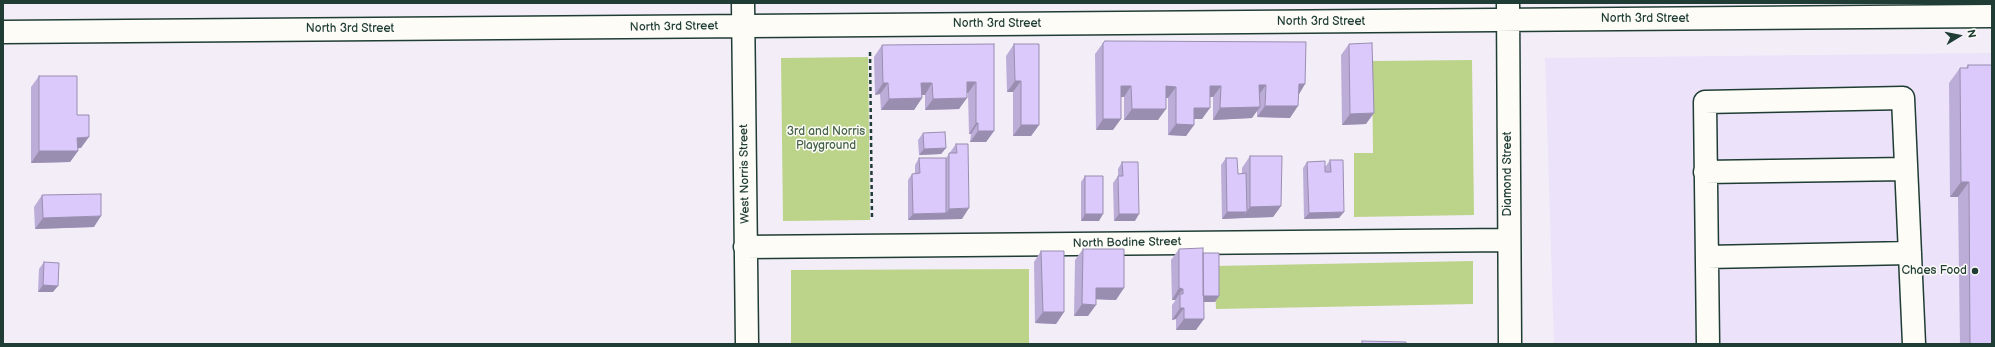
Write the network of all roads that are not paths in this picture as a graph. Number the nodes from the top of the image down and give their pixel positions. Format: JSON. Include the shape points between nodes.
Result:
{"nodes":[{"id":1,"x":743,"y":3,"type":"edge"},
{"id":2,"x":1508,"y":12,"type":"edge"},
{"id":3,"x":1992,"y":16,"type":"edge"},
{"id":4,"x":743,"y":26,"type":"junction"},
{"id":5,"x":3,"y":32,"type":"edge"},
{"id":6,"x":1906,"y":169,"type":"junction"},
{"id":7,"x":1706,"y":172,"type":"junction"},
{"id":8,"x":1509,"y":240,"type":"junction"},
{"id":9,"x":745,"y":247,"type":"junction"},
{"id":10,"x":1910,"y":253,"type":"junction"},
{"id":11,"x":1707,"y":257,"type":"junction"},
{"id":12,"x":747,"y":344,"type":"edge"},
{"id":13,"x":1510,"y":344,"type":"edge"},
{"id":14,"x":1708,"y":344,"type":"edge"},
{"id":15,"x":1914,"y":344,"type":"edge"}],
"edges":[{"from":1,"to":4,"type":"street","name":"West Norris Street"},
{"from":2,"to":3,"type":"street","name":"North 3rd Street"},
{"from":2,"to":4,"type":"street","name":"North 3rd Street"},
{"from":2,"to":8,"type":"street","name":"Diamond Street"},
{"from":4,"to":5,"type":"street","name":"North 3rd Street"},
{"from":4,"to":9,"type":"street","name":"West Norris Street"},
{"from":6,"to":7,"type":"street"},
{"from":6,"to":7,"type":"street","via":[[1903,98],[1706,102]]},
{"from":6,"to":10,"type":"street"},
{"from":7,"to":11,"type":"street"},
{"from":8,"to":9,"type":"street","name":"North Bodine Street"},
{"from":8,"to":13,"type":"street","name":"Diamond Street"},
{"from":9,"to":12,"type":"street","name":"West Norris Street"},
{"from":10,"to":11,"type":"street"},
{"from":10,"to":15,"type":"street"},
{"from":11,"to":14,"type":"street"}]}
